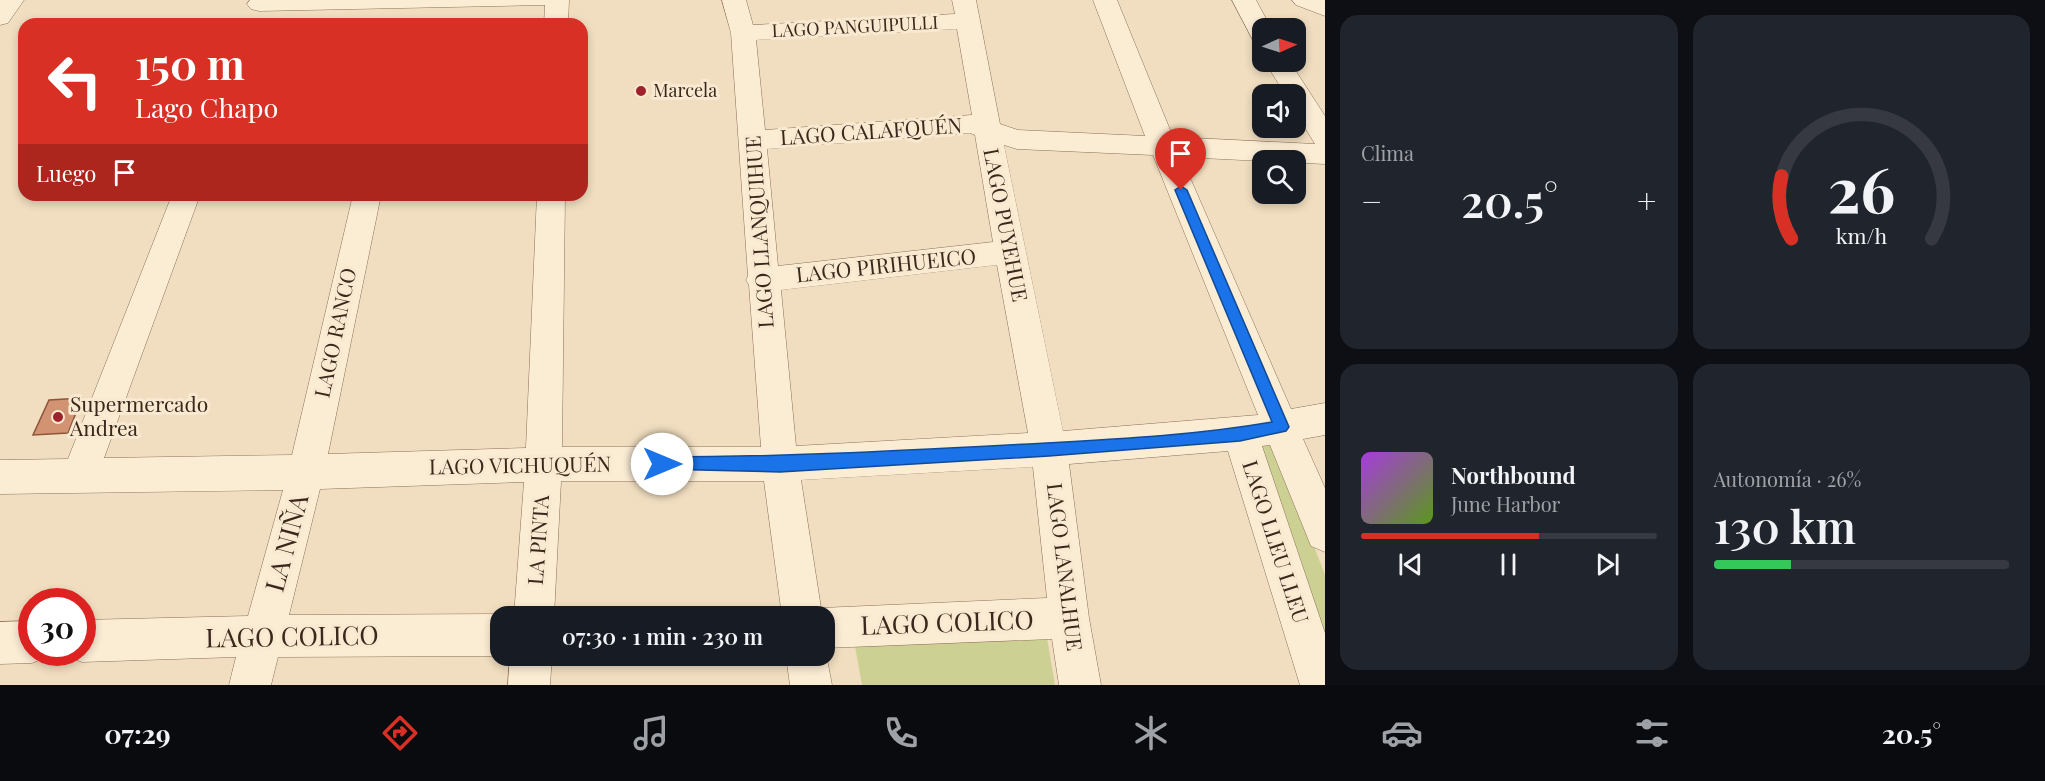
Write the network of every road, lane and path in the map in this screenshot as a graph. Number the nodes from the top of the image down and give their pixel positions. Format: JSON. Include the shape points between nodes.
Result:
{"nodes":[{"id":1,"x":12,"y":0,"type":"edge"},
{"id":2,"x":537,"y":0,"type":"edge"},
{"id":3,"x":557,"y":0,"type":"edge"},
{"id":4,"x":734,"y":0,"type":"edge"},
{"id":5,"x":1105,"y":0,"type":"edge"},
{"id":6,"x":1244,"y":0,"type":"edge"},
{"id":7,"x":1304,"y":0,"type":"edge"},
{"id":8,"x":257,"y":9,"type":"edge"},
{"id":9,"x":1325,"y":9,"type":"edge"},
{"id":10,"x":966,"y":10,"type":"edge"},
{"id":11,"x":407,"y":13,"type":"edge"},
{"id":12,"x":0,"y":18,"type":"edge"},
{"id":13,"x":556,"y":18,"type":"edge"},
{"id":14,"x":1253,"y":18,"type":"edge"},
{"id":15,"x":743,"y":33,"type":"junction"},
{"id":16,"x":1284,"y":72,"type":"edge"},
{"id":17,"x":988,"y":130,"type":"junction"},
{"id":18,"x":1325,"y":138,"type":"edge"},
{"id":19,"x":753,"y":140,"type":"junction"},
{"id":20,"x":1163,"y":147,"type":"junction"},
{"id":21,"x":1325,"y":154,"type":"edge"},
{"id":22,"x":184,"y":201,"type":"edge"},
{"id":23,"x":366,"y":201,"type":"edge"},
{"id":24,"x":551,"y":201,"type":"edge"},
{"id":25,"x":1010,"y":252,"type":"junction"},
{"id":26,"x":762,"y":280,"type":"junction"},
{"id":27,"x":1325,"y":420,"type":"edge"},
{"id":28,"x":1281,"y":427,"type":"junction"},
{"id":29,"x":1240,"y":434,"type":"junction"},
{"id":30,"x":1049,"y":449,"type":"junction"},
{"id":31,"x":544,"y":464,"type":"junction"},
{"id":32,"x":780,"y":465,"type":"junction"},
{"id":33,"x":306,"y":472,"type":"junction"},
{"id":34,"x":78,"y":476,"type":"junction"},
{"id":35,"x":0,"y":477,"type":"edge"},
{"id":36,"x":1325,"y":533,"type":"edge"},
{"id":37,"x":535,"y":606,"type":"edge"},
{"id":38,"x":801,"y":606,"type":"edge"},
{"id":39,"x":1069,"y":618,"type":"junction"},
{"id":40,"x":835,"y":627,"type":"edge"},
{"id":41,"x":490,"y":635,"type":"edge"},
{"id":42,"x":262,"y":636,"type":"junction"},
{"id":43,"x":96,"y":641,"type":"edge"},
{"id":44,"x":18,"y":642,"type":"edge"},
{"id":45,"x":0,"y":643,"type":"edge"},
{"id":46,"x":530,"y":666,"type":"edge"},
{"id":47,"x":808,"y":666,"type":"edge"},
{"id":48,"x":250,"y":685,"type":"edge"},
{"id":49,"x":529,"y":685,"type":"edge"},
{"id":50,"x":811,"y":685,"type":"edge"},
{"id":51,"x":1080,"y":685,"type":"edge"},
{"id":52,"x":1321,"y":685,"type":"edge"}],
"edges":[{"from":1,"to":12,"type":"street"},
{"from":2,"to":11,"type":"street"},
{"from":3,"to":13,"type":"street"},
{"from":4,"to":15,"type":"street","name":"LAGO LLANQUIHUE"},
{"from":5,"to":20,"type":"street"},
{"from":6,"to":14,"type":"street"},
{"from":7,"to":9,"type":"street"},
{"from":8,"to":11,"type":"street"},
{"from":10,"to":15,"type":"street","name":"LAGO PANGUIPULLI"},
{"from":10,"to":17,"type":"street","name":"LAGO PUYEHUE"},
{"from":15,"to":19,"type":"street","name":"LAGO LLANQUIHUE"},
{"from":16,"to":18,"type":"street"},
{"from":17,"to":19,"type":"street","name":"LAGO CALAFQUÉN","via":[[971,124]]},
{"from":17,"to":20,"type":"street","name":"LAGO CALAFQUÉN","via":[[1017,139]]},
{"from":17,"to":25,"type":"street","name":"LAGO PUYEHUE"},
{"from":19,"to":26,"type":"street","name":"LAGO LLANQUIHUE"},
{"from":20,"to":21,"type":"street","name":"LAGO CALAFQUÉN"},
{"from":20,"to":28,"type":"street"},
{"from":22,"to":34,"type":"street"},
{"from":23,"to":33,"type":"street","name":"LAGO RANCO"},
{"from":24,"to":31,"type":"street","name":"LA PINTA"},
{"from":25,"to":26,"type":"street","name":"LAGO PIRIHUEICO"},
{"from":25,"to":30,"type":"street","name":"LAGO PUYEHUE"},
{"from":26,"to":32,"type":"street","name":"LAGO LLANQUIHUE"},
{"from":27,"to":28,"type":"street","name":"LAGO VICHUQUÉN"},
{"from":28,"to":29,"type":"street","name":"LAGO VICHUQUÉN"},
{"from":28,"to":36,"type":"street"},
{"from":29,"to":30,"type":"street","name":"LAGO VICHUQUÉN"},
{"from":29,"to":52,"type":"street","name":"LAGO LLEU LLEU"},
{"from":30,"to":32,"type":"street","name":"LAGO VICHUQUÉN"},
{"from":30,"to":39,"type":"street","name":"LAGO LANALHUE"},
{"from":31,"to":32,"type":"street","name":"LAGO VICHUQUÉN"},
{"from":31,"to":33,"type":"street","name":"LAGO VICHUQUÉN"},
{"from":31,"to":37,"type":"street","name":"LA PINTA"},
{"from":32,"to":38,"type":"street","name":"LAGO LLANQUIHUE"},
{"from":33,"to":34,"type":"street","name":"LAGO VICHUQUÉN"},
{"from":33,"to":42,"type":"street","name":"LA NIÑA"},
{"from":34,"to":35,"type":"street","name":"LAGO VICHUQUÉN"},
{"from":39,"to":40,"type":"street","name":"LAGO COLICO"},
{"from":39,"to":51,"type":"street","name":"LAGO LANALHUE"},
{"from":41,"to":42,"type":"street","name":"LAGO COLICO"},
{"from":42,"to":43,"type":"street","name":"LAGO COLICO"},
{"from":42,"to":48,"type":"street","name":"LA NIÑA"},
{"from":44,"to":45,"type":"street"},
{"from":46,"to":49,"type":"street"},
{"from":47,"to":50,"type":"street"}]}
